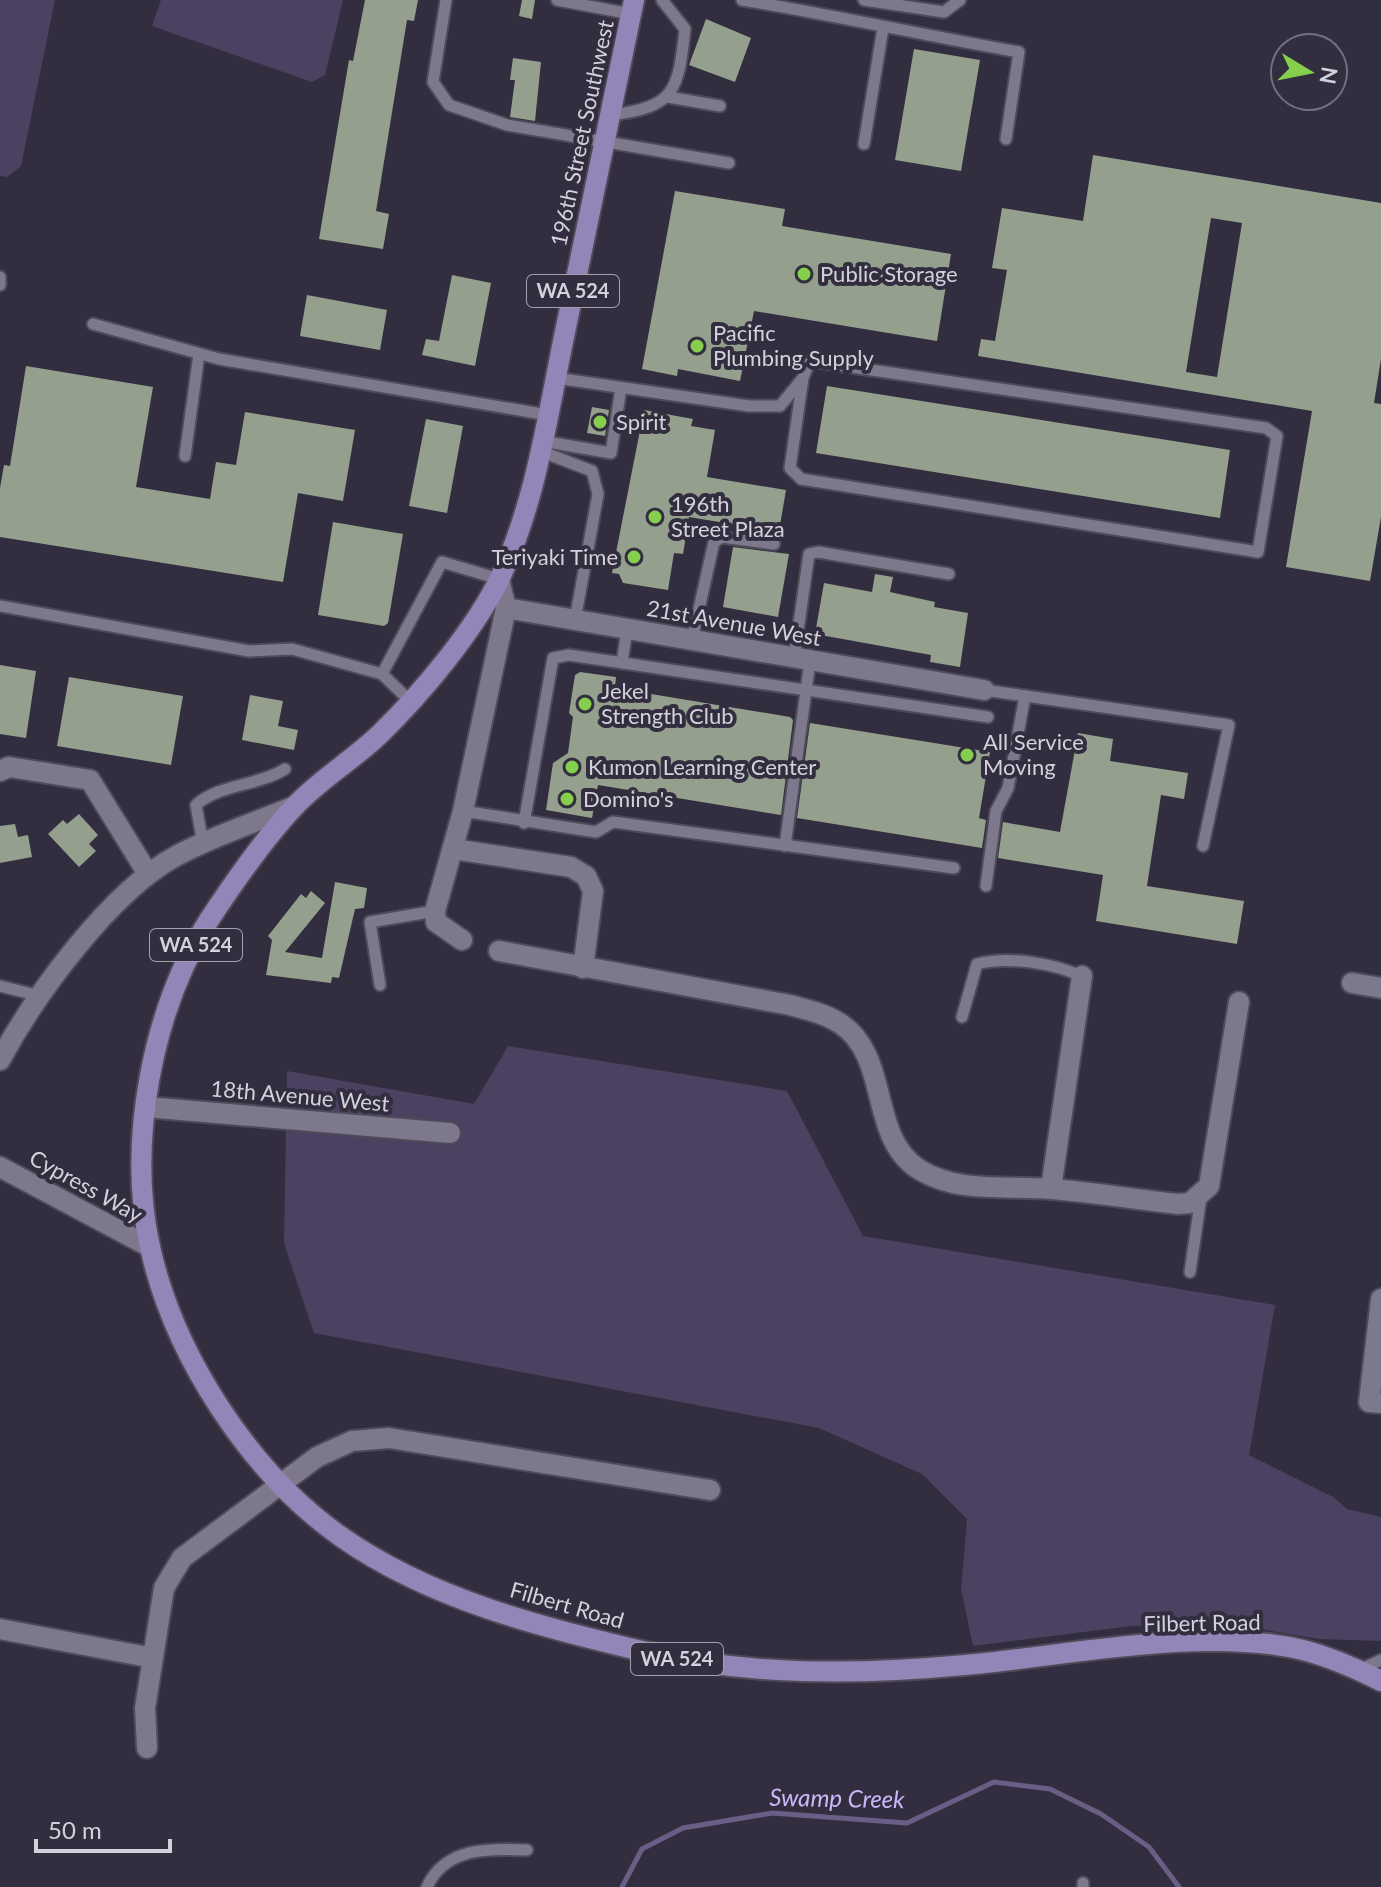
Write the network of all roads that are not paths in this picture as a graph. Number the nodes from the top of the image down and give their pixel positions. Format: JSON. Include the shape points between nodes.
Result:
{"nodes":[{"id":1,"x":446,"y":0,"type":"edge"},
{"id":2,"x":557,"y":0,"type":"edge"},
{"id":3,"x":662,"y":0,"type":"edge"},
{"id":4,"x":742,"y":0,"type":"edge"},
{"id":5,"x":864,"y":0,"type":"edge"},
{"id":6,"x":960,"y":0,"type":"edge"},
{"id":7,"x":812,"y":5,"type":"edge"},
{"id":8,"x":632,"y":7,"type":"edge"},
{"id":9,"x":883,"y":28,"type":"junction"},
{"id":10,"x":668,"y":97,"type":"junction"},
{"id":11,"x":720,"y":106,"type":"dead end"},
{"id":12,"x":610,"y":115,"type":"junction"},
{"id":13,"x":1006,"y":139,"type":"dead end"},
{"id":14,"x":604,"y":143,"type":"junction"},
{"id":15,"x":864,"y":144,"type":"dead end"},
{"id":16,"x":729,"y":163,"type":"dead end"},
{"id":17,"x":0,"y":277,"type":"edge"},
{"id":18,"x":0,"y":285,"type":"edge"},
{"id":19,"x":93,"y":324,"type":"dead end"},
{"id":20,"x":199,"y":354,"type":"junction"},
{"id":21,"x":556,"y":378,"type":"junction"},
{"id":22,"x":803,"y":378,"type":"junction"},
{"id":23,"x":621,"y":388,"type":"junction"},
{"id":24,"x":548,"y":415,"type":"junction"},
{"id":25,"x":541,"y":446,"type":"junction"},
{"id":26,"x":185,"y":456,"type":"dead end"},
{"id":27,"x":774,"y":544,"type":"dead end"},
{"id":28,"x":949,"y":574,"type":"dead end"},
{"id":29,"x":499,"y":579,"type":"junction"},
{"id":30,"x":0,"y":606,"type":"edge"},
{"id":31,"x":506,"y":608,"type":"junction"},
{"id":32,"x":575,"y":620,"type":"junction"},
{"id":33,"x":627,"y":629,"type":"junction"},
{"id":34,"x":692,"y":640,"type":"junction"},
{"id":35,"x":802,"y":659,"type":"junction"},
{"id":36,"x":622,"y":663,"type":"junction"},
{"id":37,"x":382,"y":674,"type":"junction"},
{"id":38,"x":807,"y":690,"type":"junction"},
{"id":39,"x":984,"y":690,"type":"joint"},
{"id":40,"x":1025,"y":696,"type":"junction"},
{"id":41,"x":409,"y":700,"type":"junction"},
{"id":42,"x":988,"y":717,"type":"dead end"},
{"id":43,"x":285,"y":769,"type":"dead end"},
{"id":44,"x":0,"y":771,"type":"edge"},
{"id":45,"x":295,"y":806,"type":"junction"},
{"id":46,"x":463,"y":811,"type":"junction"},
{"id":47,"x":524,"y":823,"type":"junction"},
{"id":48,"x":203,"y":844,"type":"junction"},
{"id":49,"x":785,"y":846,"type":"junction"},
{"id":50,"x":1203,"y":846,"type":"dead end"},
{"id":51,"x":453,"y":849,"type":"junction"},
{"id":52,"x":954,"y":868,"type":"dead end"},
{"id":53,"x":148,"y":874,"type":"junction"},
{"id":54,"x":986,"y":886,"type":"dead end"},
{"id":55,"x":435,"y":911,"type":"junction"},
{"id":56,"x":462,"y":940,"type":"dead end"},
{"id":57,"x":499,"y":951,"type":"dead end"},
{"id":58,"x":583,"y":968,"type":"junction"},
{"id":59,"x":1082,"y":976,"type":"joint"},
{"id":60,"x":1352,"y":983,"type":"dead end"},
{"id":61,"x":380,"y":985,"type":"dead end"},
{"id":62,"x":0,"y":986,"type":"edge"},
{"id":63,"x":1381,"y":988,"type":"edge"},
{"id":64,"x":40,"y":996,"type":"junction"},
{"id":65,"x":1239,"y":1002,"type":"dead end"},
{"id":66,"x":962,"y":1017,"type":"dead end"},
{"id":67,"x":0,"y":1060,"type":"edge"},
{"id":68,"x":146,"y":1107,"type":"junction"},
{"id":69,"x":450,"y":1133,"type":"dead end"},
{"id":70,"x":0,"y":1167,"type":"edge"},
{"id":71,"x":1051,"y":1188,"type":"junction"},
{"id":72,"x":1201,"y":1197,"type":"junction"},
{"id":73,"x":150,"y":1247,"type":"junction"},
{"id":74,"x":1190,"y":1272,"type":"dead end"},
{"id":75,"x":1381,"y":1299,"type":"edge"},
{"id":76,"x":1375,"y":1402,"type":"edge"},
{"id":77,"x":279,"y":1487,"type":"junction"},
{"id":78,"x":710,"y":1490,"type":"dead end"},
{"id":79,"x":0,"y":1629,"type":"edge"},
{"id":80,"x":153,"y":1658,"type":"junction"},
{"id":81,"x":1381,"y":1660,"type":"edge"},
{"id":82,"x":1359,"y":1670,"type":"junction"},
{"id":83,"x":1381,"y":1681,"type":"edge"},
{"id":84,"x":147,"y":1748,"type":"dead end"},
{"id":85,"x":527,"y":1850,"type":"dead end"},
{"id":86,"x":427,"y":1887,"type":"edge"}],
"edges":[{"from":1,"to":14,"type":"lane","via":[[433,82],[449,105],[507,125]]},
{"from":2,"to":8,"type":"lane"},
{"from":3,"to":10,"type":"lane","via":[[685,29],[680,72]]},
{"from":4,"to":7,"type":"lane"},
{"from":5,"to":6,"type":"lane","via":[[944,12]]},
{"from":7,"to":9,"type":"lane"},
{"from":8,"to":12,"type":"main road","name":"196th Street Southwest","number":"WA 524"},
{"from":9,"to":13,"type":"lane","via":[[1019,52]]},
{"from":9,"to":15,"type":"lane"},
{"from":10,"to":11,"type":"lane"},
{"from":10,"to":12,"type":"lane","via":[[647,110]]},
{"from":12,"to":14,"type":"main road","name":"196th Street Southwest","number":"WA 524"},
{"from":14,"to":16,"type":"lane"},
{"from":14,"to":21,"type":"main road","name":"196th Street Southwest","number":"WA 524"},
{"from":17,"to":18,"type":"lane"},
{"from":19,"to":20,"type":"lane"},
{"from":20,"to":24,"type":"lane"},
{"from":20,"to":26,"type":"lane"},
{"from":21,"to":23,"type":"lane"},
{"from":21,"to":24,"type":"main road","name":"196th Street Southwest","number":"WA 524"},
{"from":22,"to":22,"type":"lane","via":[[790,468],[801,479],[1258,552],[1277,436],[1266,428],[810,361]]},
{"from":22,"to":23,"type":"lane","via":[[780,406]]},
{"from":23,"to":25,"type":"lane","via":[[611,453]]},
{"from":24,"to":25,"type":"main road","name":"196th Street Southwest","number":"WA 524"},
{"from":25,"to":29,"type":"main road","name":"196th Street Southwest","number":"WA 524"},
{"from":25,"to":32,"type":"lane","via":[[592,471],[598,494]]},
{"from":27,"to":34,"type":"lane","via":[[722,537],[714,542]]},
{"from":28,"to":35,"type":"lane","via":[[809,554]]},
{"from":29,"to":31,"type":"street"},
{"from":29,"to":37,"type":"lane","via":[[442,562]]},
{"from":29,"to":41,"type":"main road","name":"196th Street Southwest","number":"WA 524","via":[[438,672]]},
{"from":30,"to":37,"type":"lane","via":[[249,651],[292,649]]},
{"from":31,"to":32,"type":"street","name":"21st Avenue West"},
{"from":31,"to":46,"type":"street"},
{"from":32,"to":33,"type":"street","name":"21st Avenue West"},
{"from":33,"to":34,"type":"street","name":"21st Avenue West"},
{"from":33,"to":36,"type":"lane"},
{"from":34,"to":35,"type":"street","name":"21st Avenue West"},
{"from":35,"to":38,"type":"lane"},
{"from":35,"to":39,"type":"street","name":"21st Avenue West"},
{"from":36,"to":38,"type":"lane"},
{"from":36,"to":47,"type":"lane","via":[[569,655],[553,658]]},
{"from":37,"to":41,"type":"lane"},
{"from":38,"to":42,"type":"lane"},
{"from":38,"to":49,"type":"lane"},
{"from":39,"to":40,"type":"lane"},
{"from":40,"to":50,"type":"lane","via":[[1229,725]]},
{"from":40,"to":54,"type":"lane","via":[[1008,788],[996,811]]},
{"from":41,"to":45,"type":"main road","name":"196th Street Southwest","number":"WA 524","via":[[381,733]]},
{"from":43,"to":48,"type":"lane","via":[[260,782],[204,797],[196,805]]},
{"from":44,"to":53,"type":"street","via":[[9,767],[90,780]]},
{"from":45,"to":48,"type":"street"},
{"from":45,"to":68,"type":"main road","name":"196th Street Southwest","number":"WA 524","via":[[221,902],[177,980],[155,1046]]},
{"from":46,"to":47,"type":"lane"},
{"from":46,"to":51,"type":"street"},
{"from":47,"to":49,"type":"lane","via":[[596,832],[613,822]]},
{"from":48,"to":53,"type":"street"},
{"from":49,"to":52,"type":"lane"},
{"from":51,"to":55,"type":"street"},
{"from":51,"to":58,"type":"street","via":[[571,867],[586,876],[593,891]]},
{"from":53,"to":64,"type":"street","via":[[103,918]]},
{"from":55,"to":56,"type":"street","via":[[436,922]]},
{"from":55,"to":61,"type":"lane","via":[[370,922]]},
{"from":57,"to":58,"type":"street"},
{"from":58,"to":71,"type":"street","via":[[790,1005],[833,1019],[863,1046],[884,1115],[907,1160],[938,1179],[966,1186]]},
{"from":59,"to":66,"type":"lane","via":[[1026,962],[977,964]]},
{"from":59,"to":71,"type":"street"},
{"from":60,"to":63,"type":"street"},
{"from":62,"to":64,"type":"lane"},
{"from":64,"to":67,"type":"street"},
{"from":65,"to":72,"type":"street","via":[[1213,1170]]},
{"from":68,"to":69,"type":"street","name":"18th Avenue West"},
{"from":68,"to":73,"type":"main road","name":"196th Street Southwest","number":"WA 524","via":[[142,1181]]},
{"from":70,"to":73,"type":"street","name":"Cypress Way"},
{"from":71,"to":72,"type":"street","via":[[1178,1204]]},
{"from":72,"to":74,"type":"lane"},
{"from":73,"to":77,"type":"main road","name":"Filbert Road","number":"WA 524","via":[[192,1356],[228,1421]]},
{"from":75,"to":76,"type":"street"},
{"from":77,"to":78,"type":"street","via":[[317,1457],[352,1441],[389,1438]]},
{"from":77,"to":80,"type":"street","via":[[182,1558],[164,1588]]},
{"from":77,"to":82,"type":"main road","name":"Filbert Road","number":"WA 524","via":[[343,1538],[418,1582],[534,1625],[688,1662],[756,1671],[844,1671],[1230,1642],[1294,1647]]},
{"from":79,"to":80,"type":"street"},
{"from":80,"to":84,"type":"street","via":[[145,1708]]},
{"from":81,"to":82,"type":"lane"},
{"from":82,"to":83,"type":"main road","name":"Filbert Road","number":"WA 524"},
{"from":85,"to":86,"type":"lane","via":[[468,1852],[449,1861]]}]}
